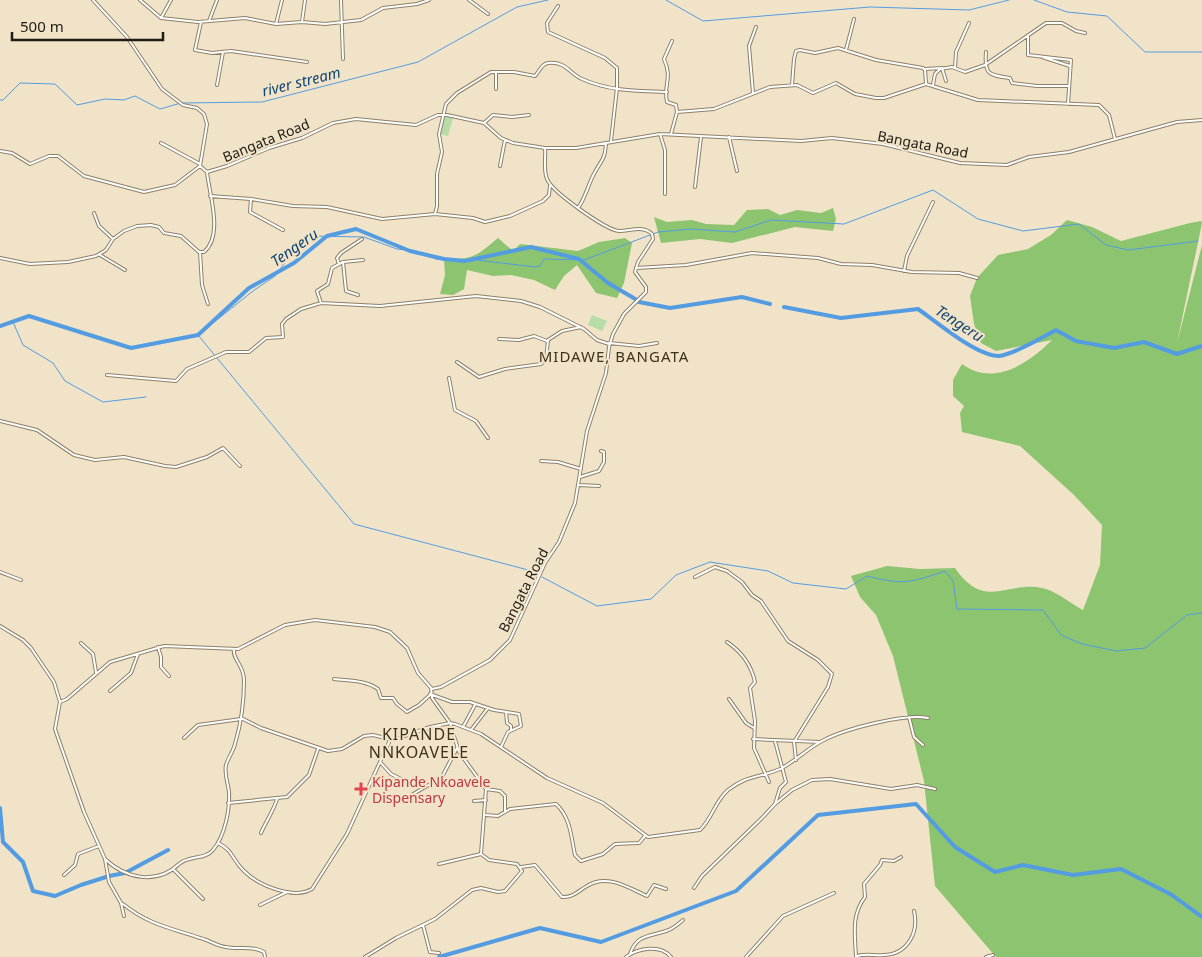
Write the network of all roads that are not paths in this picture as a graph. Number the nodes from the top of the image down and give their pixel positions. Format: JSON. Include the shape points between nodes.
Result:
{"nodes":[{"id":1,"x":93,"y":0,"type":"edge"},
{"id":2,"x":140,"y":0,"type":"edge"},
{"id":3,"x":171,"y":0,"type":"edge"},
{"id":4,"x":217,"y":0,"type":"edge"},
{"id":5,"x":282,"y":0,"type":"edge"},
{"id":6,"x":305,"y":0,"type":"edge"},
{"id":7,"x":341,"y":0,"type":"edge"},
{"id":8,"x":429,"y":0,"type":"edge"},
{"id":9,"x":469,"y":0,"type":"edge"},
{"id":10,"x":558,"y":6,"type":"dead end"},
{"id":11,"x":488,"y":14,"type":"dead end"},
{"id":12,"x":161,"y":18,"type":"junction"},
{"id":13,"x":854,"y":20,"type":"dead end"},
{"id":14,"x":210,"y":21,"type":"junction"},
{"id":15,"x":201,"y":22,"type":"junction"},
{"id":16,"x":302,"y":22,"type":"junction"},
{"id":17,"x":344,"y":22,"type":"junction"},
{"id":18,"x":969,"y":23,"type":"dead end"},
{"id":19,"x":276,"y":24,"type":"junction"},
{"id":20,"x":756,"y":27,"type":"dead end"},
{"id":21,"x":1085,"y":33,"type":"dead end"},
{"id":22,"x":1028,"y":36,"type":"junction"},
{"id":23,"x":672,"y":41,"type":"dead end"},
{"id":24,"x":846,"y":50,"type":"junction"},
{"id":25,"x":223,"y":52,"type":"junction"},
{"id":26,"x":986,"y":52,"type":"dead end"},
{"id":27,"x":1040,"y":56,"type":"junction"},
{"id":28,"x":343,"y":59,"type":"dead end"},
{"id":29,"x":307,"y":62,"type":"dead end"},
{"id":30,"x":985,"y":65,"type":"junction"},
{"id":31,"x":1070,"y":66,"type":"junction"},
{"id":32,"x":942,"y":68,"type":"junction"},
{"id":33,"x":955,"y":68,"type":"junction"},
{"id":34,"x":925,"y":69,"type":"junction"},
{"id":35,"x":496,"y":72,"type":"junction"},
{"id":36,"x":946,"y":81,"type":"dead end"},
{"id":37,"x":792,"y":84,"type":"junction"},
{"id":38,"x":926,"y":84,"type":"junction"},
{"id":39,"x":933,"y":85,"type":"junction"},
{"id":40,"x":217,"y":86,"type":"dead end"},
{"id":41,"x":1068,"y":86,"type":"junction"},
{"id":42,"x":617,"y":88,"type":"junction"},
{"id":43,"x":496,"y":89,"type":"dead end"},
{"id":44,"x":666,"y":92,"type":"junction"},
{"id":45,"x":753,"y":93,"type":"junction"},
{"id":46,"x":1068,"y":104,"type":"junction"},
{"id":47,"x":678,"y":112,"type":"junction"},
{"id":48,"x":442,"y":114,"type":"junction"},
{"id":49,"x":529,"y":115,"type":"dead end"},
{"id":50,"x":1202,"y":120,"type":"edge"},
{"id":51,"x":484,"y":123,"type":"junction"},
{"id":52,"x":660,"y":134,"type":"junction"},
{"id":53,"x":671,"y":134,"type":"junction"},
{"id":54,"x":702,"y":137,"type":"junction"},
{"id":55,"x":730,"y":137,"type":"junction"},
{"id":56,"x":505,"y":140,"type":"junction"},
{"id":57,"x":1114,"y":140,"type":"junction"},
{"id":58,"x":611,"y":142,"type":"junction"},
{"id":59,"x":161,"y":143,"type":"dead end"},
{"id":60,"x":606,"y":143,"type":"junction"},
{"id":61,"x":545,"y":148,"type":"junction"},
{"id":62,"x":0,"y":151,"type":"edge"},
{"id":63,"x":200,"y":165,"type":"junction"},
{"id":64,"x":500,"y":166,"type":"dead end"},
{"id":65,"x":737,"y":171,"type":"dead end"},
{"id":66,"x":207,"y":172,"type":"junction"},
{"id":67,"x":550,"y":186,"type":"junction"},
{"id":68,"x":695,"y":187,"type":"dead end"},
{"id":69,"x":665,"y":194,"type":"dead end"},
{"id":70,"x":210,"y":196,"type":"junction"},
{"id":71,"x":251,"y":199,"type":"junction"},
{"id":72,"x":933,"y":202,"type":"dead end"},
{"id":73,"x":578,"y":208,"type":"junction"},
{"id":74,"x":94,"y":213,"type":"dead end"},
{"id":75,"x":435,"y":214,"type":"junction"},
{"id":76,"x":283,"y":230,"type":"dead end"},
{"id":77,"x":113,"y":239,"type":"junction"},
{"id":78,"x":362,"y":239,"type":"dead end"},
{"id":79,"x":200,"y":252,"type":"junction"},
{"id":80,"x":100,"y":255,"type":"junction"},
{"id":81,"x":0,"y":258,"type":"edge"},
{"id":82,"x":363,"y":260,"type":"dead end"},
{"id":83,"x":343,"y":262,"type":"junction"},
{"id":84,"x":339,"y":264,"type":"junction"},
{"id":85,"x":636,"y":268,"type":"junction"},
{"id":86,"x":125,"y":270,"type":"dead end"},
{"id":87,"x":904,"y":272,"type":"junction"},
{"id":88,"x":977,"y":278,"type":"dead end"},
{"id":89,"x":358,"y":296,"type":"dead end"},
{"id":90,"x":321,"y":303,"type":"junction"},
{"id":91,"x":208,"y":304,"type":"dead end"},
{"id":92,"x":581,"y":327,"type":"junction"},
{"id":93,"x":499,"y":339,"type":"dead end"},
{"id":94,"x":547,"y":341,"type":"junction"},
{"id":95,"x":609,"y":343,"type":"junction"},
{"id":96,"x":657,"y":343,"type":"dead end"},
{"id":97,"x":457,"y":362,"type":"dead end"},
{"id":98,"x":107,"y":375,"type":"dead end"},
{"id":99,"x":449,"y":378,"type":"dead end"},
{"id":100,"x":0,"y":421,"type":"edge"},
{"id":101,"x":488,"y":438,"type":"dead end"},
{"id":102,"x":601,"y":450,"type":"dead end"},
{"id":103,"x":541,"y":461,"type":"dead end"},
{"id":104,"x":240,"y":466,"type":"dead end"},
{"id":105,"x":581,"y":469,"type":"junction"},
{"id":106,"x":580,"y":477,"type":"junction"},
{"id":107,"x":579,"y":485,"type":"junction"},
{"id":108,"x":599,"y":486,"type":"dead end"},
{"id":109,"x":0,"y":572,"type":"edge"},
{"id":110,"x":695,"y":577,"type":"dead end"},
{"id":111,"x":21,"y":580,"type":"dead end"},
{"id":112,"x":0,"y":626,"type":"edge"},
{"id":113,"x":727,"y":642,"type":"dead end"},
{"id":114,"x":82,"y":643,"type":"dead end"},
{"id":115,"x":158,"y":647,"type":"junction"},
{"id":116,"x":234,"y":649,"type":"junction"},
{"id":117,"x":138,"y":654,"type":"junction"},
{"id":118,"x":96,"y":672,"type":"junction"},
{"id":119,"x":169,"y":676,"type":"dead end"},
{"id":120,"x":334,"y":680,"type":"dead end"},
{"id":121,"x":431,"y":688,"type":"junction"},
{"id":122,"x":110,"y":691,"type":"dead end"},
{"id":123,"x":430,"y":694,"type":"junction"},
{"id":124,"x":729,"y":698,"type":"dead end"},
{"id":125,"x":60,"y":702,"type":"junction"},
{"id":126,"x":476,"y":705,"type":"junction"},
{"id":127,"x":488,"y":708,"type":"junction"},
{"id":128,"x":506,"y":712,"type":"junction"},
{"id":129,"x":909,"y":717,"type":"junction"},
{"id":130,"x":928,"y":718,"type":"dead end"},
{"id":131,"x":241,"y":719,"type":"junction"},
{"id":132,"x":450,"y":723,"type":"junction"},
{"id":133,"x":463,"y":727,"type":"junction"},
{"id":134,"x":755,"y":729,"type":"junction"},
{"id":135,"x":471,"y":730,"type":"junction"},
{"id":136,"x":511,"y":730,"type":"junction"},
{"id":137,"x":184,"y":738,"type":"dead end"},
{"id":138,"x":753,"y":739,"type":"junction"},
{"id":139,"x":390,"y":740,"type":"junction"},
{"id":140,"x":775,"y":741,"type":"junction"},
{"id":141,"x":794,"y":742,"type":"junction"},
{"id":142,"x":820,"y":742,"type":"junction"},
{"id":143,"x":923,"y":745,"type":"dead end"},
{"id":144,"x":501,"y":747,"type":"junction"},
{"id":145,"x":318,"y":748,"type":"junction"},
{"id":146,"x":457,"y":748,"type":"junction"},
{"id":147,"x":796,"y":760,"type":"junction"},
{"id":148,"x":380,"y":762,"type":"junction"},
{"id":149,"x":782,"y":768,"type":"junction"},
{"id":150,"x":765,"y":774,"type":"junction"},
{"id":151,"x":401,"y":779,"type":"dead end"},
{"id":152,"x":770,"y":782,"type":"dead end"},
{"id":153,"x":486,"y":789,"type":"junction"},
{"id":154,"x":935,"y":790,"type":"dead end"},
{"id":155,"x":410,"y":796,"type":"dead end"},
{"id":156,"x":277,"y":799,"type":"junction"},
{"id":157,"x":486,"y":800,"type":"junction"},
{"id":158,"x":474,"y":801,"type":"dead end"},
{"id":159,"x":228,"y":803,"type":"junction"},
{"id":160,"x":775,"y":804,"type":"junction"},
{"id":161,"x":505,"y":812,"type":"junction"},
{"id":162,"x":486,"y":815,"type":"junction"},
{"id":163,"x":261,"y":833,"type":"dead end"},
{"id":164,"x":644,"y":836,"type":"junction"},
{"id":165,"x":218,"y":843,"type":"junction"},
{"id":166,"x":99,"y":846,"type":"junction"},
{"id":167,"x":481,"y":854,"type":"junction"},
{"id":168,"x":902,"y":857,"type":"dead end"},
{"id":169,"x":105,"y":859,"type":"junction"},
{"id":170,"x":440,"y":864,"type":"dead end"},
{"id":171,"x":521,"y":867,"type":"junction"},
{"id":172,"x":174,"y":870,"type":"junction"},
{"id":173,"x":64,"y":875,"type":"dead end"},
{"id":174,"x":694,"y":888,"type":"dead end"},
{"id":175,"x":666,"y":889,"type":"dead end"},
{"id":176,"x":287,"y":892,"type":"junction"},
{"id":177,"x":834,"y":893,"type":"dead end"},
{"id":178,"x":203,"y":899,"type":"dead end"},
{"id":179,"x":121,"y":903,"type":"junction"},
{"id":180,"x":260,"y":905,"type":"dead end"},
{"id":181,"x":914,"y":911,"type":"dead end"},
{"id":182,"x":124,"y":916,"type":"dead end"},
{"id":183,"x":683,"y":920,"type":"dead end"},
{"id":184,"x":423,"y":926,"type":"junction"},
{"id":185,"x":439,"y":953,"type":"dead end"},
{"id":186,"x":630,"y":954,"type":"junction"},
{"id":187,"x":993,"y":955,"type":"dead end"},
{"id":188,"x":887,"y":956,"type":"edge"},
{"id":189,"x":265,"y":957,"type":"edge"},
{"id":190,"x":366,"y":957,"type":"edge"},
{"id":191,"x":626,"y":957,"type":"edge"},
{"id":192,"x":671,"y":957,"type":"edge"},
{"id":193,"x":746,"y":957,"type":"edge"},
{"id":194,"x":857,"y":957,"type":"edge"},
{"id":195,"x":986,"y":957,"type":"edge"}],
"edges":[{"from":1,"to":63,"type":"street","name":"Bangata Road","via":[[127,37],[162,89],[204,114],[207,124]]},
{"from":2,"to":12,"type":"street"},
{"from":3,"to":12,"type":"street"},
{"from":4,"to":14,"type":"street"},
{"from":5,"to":19,"type":"street"},
{"from":6,"to":16,"type":"street"},
{"from":7,"to":17,"type":"street"},
{"from":8,"to":17,"type":"street","via":[[383,8],[362,19]]},
{"from":9,"to":11,"type":"street"},
{"from":10,"to":42,"type":"street","via":[[547,23],[547,30],[613,63],[618,73]]},
{"from":12,"to":15,"type":"street"},
{"from":13,"to":24,"type":"street"},
{"from":14,"to":15,"type":"street"},
{"from":14,"to":19,"type":"street","via":[[245,18]]},
{"from":15,"to":25,"type":"street","via":[[194,50]]},
{"from":16,"to":17,"type":"street"},
{"from":16,"to":19,"type":"street"},
{"from":17,"to":28,"type":"street"},
{"from":18,"to":33,"type":"street","via":[[956,52]]},
{"from":20,"to":45,"type":"street","via":[[749,46]]},
{"from":21,"to":22,"type":"street","via":[[1062,23],[1048,22]]},
{"from":22,"to":27,"type":"street","via":[[1028,55]]},
{"from":22,"to":30,"type":"street"},
{"from":23,"to":44,"type":"street","via":[[664,59],[669,70]]},
{"from":24,"to":34,"type":"street","via":[[876,60]]},
{"from":24,"to":37,"type":"street","via":[[796,52]]},
{"from":25,"to":29,"type":"street"},
{"from":25,"to":40,"type":"street"},
{"from":26,"to":30,"type":"street"},
{"from":27,"to":31,"type":"street"},
{"from":27,"to":31,"type":"street","via":[[1068,58]]},
{"from":30,"to":33,"type":"street","via":[[965,72]]},
{"from":30,"to":41,"type":"street","via":[[991,74],[1010,78],[1012,84]]},
{"from":31,"to":41,"type":"street"},
{"from":32,"to":33,"type":"street"},
{"from":32,"to":34,"type":"street"},
{"from":32,"to":36,"type":"street"},
{"from":32,"to":39,"type":"street","via":[[936,72]]},
{"from":34,"to":38,"type":"street"},
{"from":35,"to":42,"type":"street","via":[[535,76],[543,65],[550,63],[569,68],[585,81]]},
{"from":35,"to":43,"type":"street"},
{"from":35,"to":48,"type":"street","via":[[488,73],[457,92]]},
{"from":37,"to":38,"type":"street","via":[[813,93],[836,83],[855,94],[880,99]]},
{"from":37,"to":45,"type":"street"},
{"from":38,"to":39,"type":"street"},
{"from":39,"to":46,"type":"street","via":[[978,100]]},
{"from":41,"to":46,"type":"street"},
{"from":42,"to":44,"type":"street"},
{"from":42,"to":58,"type":"street"},
{"from":44,"to":47,"type":"street","via":[[667,102],[676,105]]},
{"from":45,"to":47,"type":"street","via":[[712,110]]},
{"from":46,"to":57,"type":"street","via":[[1101,106],[1109,115]]},
{"from":47,"to":53,"type":"street"},
{"from":48,"to":51,"type":"street","name":"Bangata Road"},
{"from":48,"to":66,"type":"street","name":"Bangata Road","via":[[416,125],[365,119],[341,121]]},
{"from":48,"to":75,"type":"street","via":[[439,138],[442,152],[437,174]]},
{"from":49,"to":51,"type":"street","via":[[509,117],[493,114]]},
{"from":50,"to":57,"type":"street","name":"Bangata Road","via":[[1177,122]]},
{"from":51,"to":56,"type":"street","name":"Bangata Road"},
{"from":52,"to":53,"type":"street","name":"Bangata Road"},
{"from":52,"to":58,"type":"street","name":"Bangata Road"},
{"from":52,"to":69,"type":"street","via":[[665,150]]},
{"from":53,"to":54,"type":"street","name":"Bangata Road"},
{"from":54,"to":55,"type":"street","name":"Bangata Road"},
{"from":54,"to":68,"type":"street"},
{"from":55,"to":57,"type":"street","name":"Bangata Road","via":[[801,141],[836,138],[882,144],[960,162],[1007,165],[1029,157],[1063,154]]},
{"from":55,"to":65,"type":"street"},
{"from":56,"to":61,"type":"street","name":"Bangata Road"},
{"from":56,"to":64,"type":"street"},
{"from":58,"to":60,"type":"street","name":"Bangata Road"},
{"from":59,"to":63,"type":"street"},
{"from":60,"to":61,"type":"street","name":"Bangata Road"},
{"from":60,"to":73,"type":"street","via":[[603,162],[595,170]]},
{"from":61,"to":67,"type":"street","via":[[545,171]]},
{"from":62,"to":63,"type":"street","via":[[12,153],[30,164],[57,155],[82,175],[144,192],[179,183]]},
{"from":63,"to":66,"type":"street","name":"Bangata Road"},
{"from":66,"to":70,"type":"street"},
{"from":67,"to":73,"type":"street"},
{"from":67,"to":75,"type":"street","via":[[549,195],[543,201],[495,220],[484,222]]},
{"from":70,"to":71,"type":"street"},
{"from":70,"to":79,"type":"street","via":[[214,226],[208,247]]},
{"from":71,"to":75,"type":"street","via":[[293,206],[327,207],[390,220]]},
{"from":71,"to":76,"type":"street","via":[[250,212]]},
{"from":72,"to":87,"type":"street","via":[[907,256]]},
{"from":73,"to":85,"type":"street","via":[[615,230],[643,229],[650,232],[652,243]]},
{"from":74,"to":77,"type":"street","via":[[99,226]]},
{"from":77,"to":79,"type":"street","via":[[130,228],[154,225],[164,233],[181,236]]},
{"from":77,"to":80,"type":"street"},
{"from":78,"to":84,"type":"street","via":[[339,254]]},
{"from":79,"to":91,"type":"street","via":[[202,285]]},
{"from":80,"to":81,"type":"street","via":[[68,262],[30,264]]},
{"from":80,"to":86,"type":"street"},
{"from":82,"to":83,"type":"street"},
{"from":83,"to":84,"type":"street"},
{"from":83,"to":89,"type":"street","via":[[346,290]]},
{"from":84,"to":90,"type":"street","via":[[331,268],[326,287],[317,292]]},
{"from":85,"to":87,"type":"street","via":[[686,265],[746,253],[818,258]]},
{"from":85,"to":95,"type":"street","name":"Bangata Road","via":[[646,292],[620,319]]},
{"from":87,"to":88,"type":"street","via":[[953,273]]},
{"from":90,"to":92,"type":"street","via":[[380,306],[487,296],[534,304]]},
{"from":90,"to":98,"type":"street","via":[[301,309],[286,319],[282,326],[283,337],[266,338],[249,352],[226,352],[187,369],[176,381]]},
{"from":92,"to":94,"type":"street","via":[[562,331]]},
{"from":92,"to":95,"type":"street","via":[[597,340]]},
{"from":93,"to":94,"type":"street","via":[[519,340],[534,336]]},
{"from":94,"to":97,"type":"street","via":[[546,360],[541,364],[479,377]]},
{"from":95,"to":96,"type":"street","via":[[639,346]]},
{"from":95,"to":105,"type":"street","name":"Bangata Road","via":[[606,372],[587,431]]},
{"from":99,"to":101,"type":"street","via":[[455,410],[476,421]]},
{"from":100,"to":104,"type":"street","via":[[37,430],[71,453],[87,459],[124,457],[172,467],[205,458],[223,448]]},
{"from":102,"to":106,"type":"street","via":[[604,462],[599,472]]},
{"from":103,"to":105,"type":"street"},
{"from":105,"to":106,"type":"street","name":"Bangata Road"},
{"from":106,"to":107,"type":"street","name":"Bangata Road"},
{"from":107,"to":108,"type":"street"},
{"from":107,"to":121,"type":"street","name":"Bangata Road","via":[[559,542],[547,560],[507,644],[486,662],[441,687]]},
{"from":109,"to":111,"type":"street"},
{"from":110,"to":141,"type":"street","via":[[715,567],[736,577],[761,601],[788,641],[818,660],[832,674],[830,684]]},
{"from":112,"to":125,"type":"street","via":[[32,648],[54,682]]},
{"from":113,"to":134,"type":"street","via":[[741,652],[753,672],[755,682],[750,688]]},
{"from":114,"to":118,"type":"street","via":[[93,654]]},
{"from":115,"to":116,"type":"street"},
{"from":115,"to":117,"type":"street"},
{"from":115,"to":119,"type":"street","via":[[160,667]]},
{"from":116,"to":121,"type":"street","via":[[285,625],[307,620],[375,627],[392,633],[404,645],[418,673]]},
{"from":116,"to":131,"type":"street","via":[[233,655],[244,675]]},
{"from":117,"to":118,"type":"street","via":[[110,662]]},
{"from":117,"to":122,"type":"street","via":[[131,673]]},
{"from":118,"to":125,"type":"street"},
{"from":120,"to":123,"type":"street","via":[[356,680],[374,686],[381,698],[393,698],[407,712]]},
{"from":121,"to":123,"type":"street"},
{"from":123,"to":126,"type":"street","via":[[452,702]]},
{"from":123,"to":132,"type":"street"},
{"from":124,"to":134,"type":"street","via":[[746,724]]},
{"from":125,"to":166,"type":"street","via":[[55,729]]},
{"from":126,"to":127,"type":"street"},
{"from":126,"to":133,"type":"street"},
{"from":127,"to":128,"type":"street"},
{"from":127,"to":135,"type":"street"},
{"from":128,"to":136,"type":"street"},
{"from":128,"to":136,"type":"street","via":[[518,714],[521,724]]},
{"from":129,"to":130,"type":"street"},
{"from":129,"to":142,"type":"street","via":[[885,721]]},
{"from":129,"to":143,"type":"street","via":[[914,738]]},
{"from":131,"to":137,"type":"street","via":[[198,725]]},
{"from":131,"to":145,"type":"street"},
{"from":131,"to":159,"type":"street","via":[[226,766]]},
{"from":132,"to":133,"type":"street"},
{"from":132,"to":139,"type":"street"},
{"from":132,"to":146,"type":"street"},
{"from":133,"to":135,"type":"street"},
{"from":134,"to":138,"type":"street"},
{"from":135,"to":144,"type":"street"},
{"from":136,"to":144,"type":"street"},
{"from":138,"to":140,"type":"street"},
{"from":138,"to":150,"type":"street","via":[[755,754]]},
{"from":139,"to":145,"type":"street","via":[[369,735],[337,750]]},
{"from":139,"to":148,"type":"street"},
{"from":140,"to":141,"type":"street"},
{"from":140,"to":149,"type":"street"},
{"from":141,"to":142,"type":"street"},
{"from":141,"to":147,"type":"street"},
{"from":142,"to":147,"type":"street"},
{"from":144,"to":164,"type":"street","via":[[547,778],[603,803]]},
{"from":145,"to":156,"type":"street","via":[[306,780],[287,797]]},
{"from":146,"to":153,"type":"street"},
{"from":146,"to":155,"type":"street","via":[[442,777]]},
{"from":147,"to":149,"type":"street"},
{"from":148,"to":151,"type":"street"},
{"from":148,"to":176,"type":"street","via":[[360,809],[318,884],[309,891]]},
{"from":149,"to":150,"type":"street"},
{"from":149,"to":160,"type":"street","via":[[785,783]]},
{"from":150,"to":152,"type":"street"},
{"from":150,"to":164,"type":"street","via":[[746,778],[726,792],[698,831]]},
{"from":153,"to":157,"type":"street"},
{"from":153,"to":161,"type":"street","via":[[500,791],[505,796]]},
{"from":154,"to":160,"type":"street","via":[[914,785],[888,789],[819,779],[793,789]]},
{"from":156,"to":159,"type":"street"},
{"from":156,"to":163,"type":"street","via":[[273,814]]},
{"from":157,"to":158,"type":"street"},
{"from":157,"to":162,"type":"street"},
{"from":159,"to":165,"type":"street"},
{"from":160,"to":174,"type":"street","via":[[702,876]]},
{"from":161,"to":162,"type":"street","via":[[498,816]]},
{"from":161,"to":164,"type":"street","via":[[556,804],[572,834],[575,856],[581,861],[604,854],[614,845],[639,843]]},
{"from":162,"to":167,"type":"street"},
{"from":165,"to":172,"type":"street","via":[[208,854],[185,860]]},
{"from":165,"to":176,"type":"street","via":[[232,852],[248,874]]},
{"from":166,"to":169,"type":"street"},
{"from":166,"to":173,"type":"street","via":[[78,854],[74,865]]},
{"from":167,"to":170,"type":"street"},
{"from":167,"to":171,"type":"street","via":[[488,860],[512,862]]},
{"from":168,"to":194,"type":"street","via":[[894,861],[882,860],[864,884],[865,895],[858,906],[854,933]]},
{"from":169,"to":172,"type":"street","via":[[118,870],[138,876],[154,878]]},
{"from":169,"to":179,"type":"street","via":[[109,882]]},
{"from":171,"to":175,"type":"street","via":[[535,865],[562,897],[569,897],[588,885],[600,882],[624,884],[647,896],[654,885]]},
{"from":171,"to":184,"type":"street","via":[[521,873],[505,891],[474,890]]},
{"from":172,"to":178,"type":"street"},
{"from":176,"to":180,"type":"street"},
{"from":177,"to":193,"type":"street","via":[[783,916]]},
{"from":179,"to":182,"type":"street"},
{"from":179,"to":189,"type":"street","via":[[172,931],[226,948],[258,949],[264,952]]},
{"from":181,"to":188,"type":"street","via":[[916,927],[912,938],[901,950]]},
{"from":183,"to":186,"type":"street","via":[[670,930],[644,936]]},
{"from":184,"to":185,"type":"street","via":[[430,952]]},
{"from":184,"to":190,"type":"street"},
{"from":186,"to":191,"type":"street"},
{"from":186,"to":192,"type":"street","via":[[659,949]]},
{"from":187,"to":195,"type":"street"},
{"from":188,"to":194,"type":"street","via":[[867,954]]}]}
